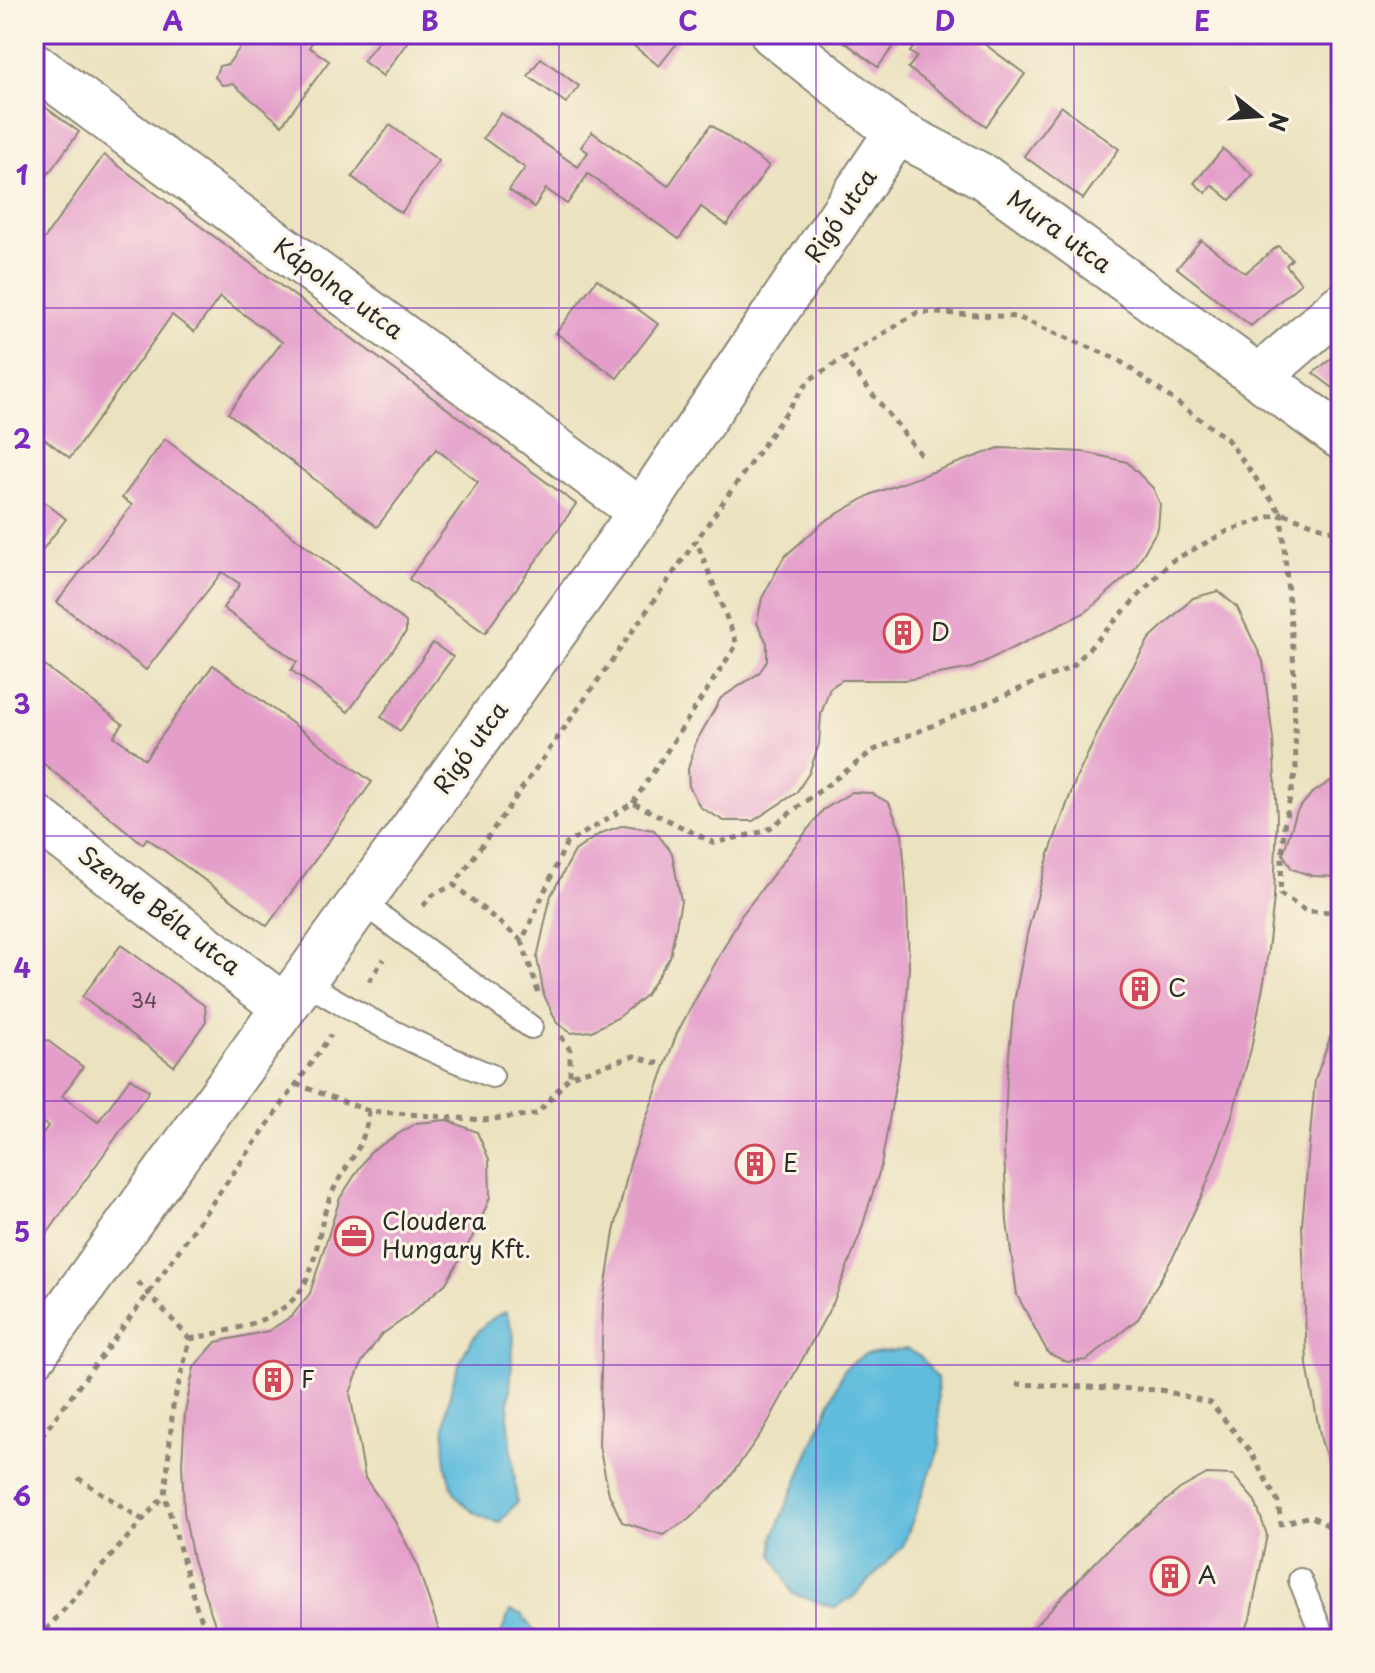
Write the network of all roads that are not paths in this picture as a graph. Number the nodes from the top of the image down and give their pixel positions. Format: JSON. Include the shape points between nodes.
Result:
{"nodes":[{"id":1,"x":773,"y":34,"type":"edge"},
{"id":2,"x":34,"y":65,"type":"edge"},
{"id":3,"x":897,"y":132,"type":"junction"},
{"id":4,"x":1341,"y":306,"type":"edge"},
{"id":5,"x":1259,"y":377,"type":"junction"},
{"id":6,"x":1341,"y":437,"type":"edge"},
{"id":7,"x":641,"y":512,"type":"junction"},
{"id":8,"x":34,"y":816,"type":"edge"},
{"id":9,"x":360,"y":901,"type":"junction"},
{"id":10,"x":293,"y":993,"type":"junction"},
{"id":11,"x":531,"y":1027,"type":"dead end"},
{"id":12,"x":492,"y":1076,"type":"dead end"},
{"id":13,"x":34,"y":1355,"type":"edge"},
{"id":14,"x":1300,"y":1580,"type":"dead end"},
{"id":15,"x":1324,"y":1639,"type":"edge"}],
"edges":[{"from":1,"to":3,"type":"street","name":"Mura utca"},
{"from":2,"to":7,"type":"street","name":"Kápolna utca"},
{"from":3,"to":5,"type":"street","name":"Mura utca","via":[[984,177]]},
{"from":3,"to":7,"type":"street","name":"Rigó utca"},
{"from":4,"to":5,"type":"street"},
{"from":5,"to":6,"type":"street","name":"Mura utca"},
{"from":7,"to":9,"type":"street","name":"Rigó utca"},
{"from":8,"to":10,"type":"street","name":"Szende Béla utca"},
{"from":9,"to":10,"type":"street","name":"Rigó utca"},
{"from":9,"to":11,"type":"lane"},
{"from":10,"to":12,"type":"lane","via":[[349,1010]]},
{"from":10,"to":13,"type":"street","name":"Rigó utca"},
{"from":14,"to":15,"type":"lane"}]}
